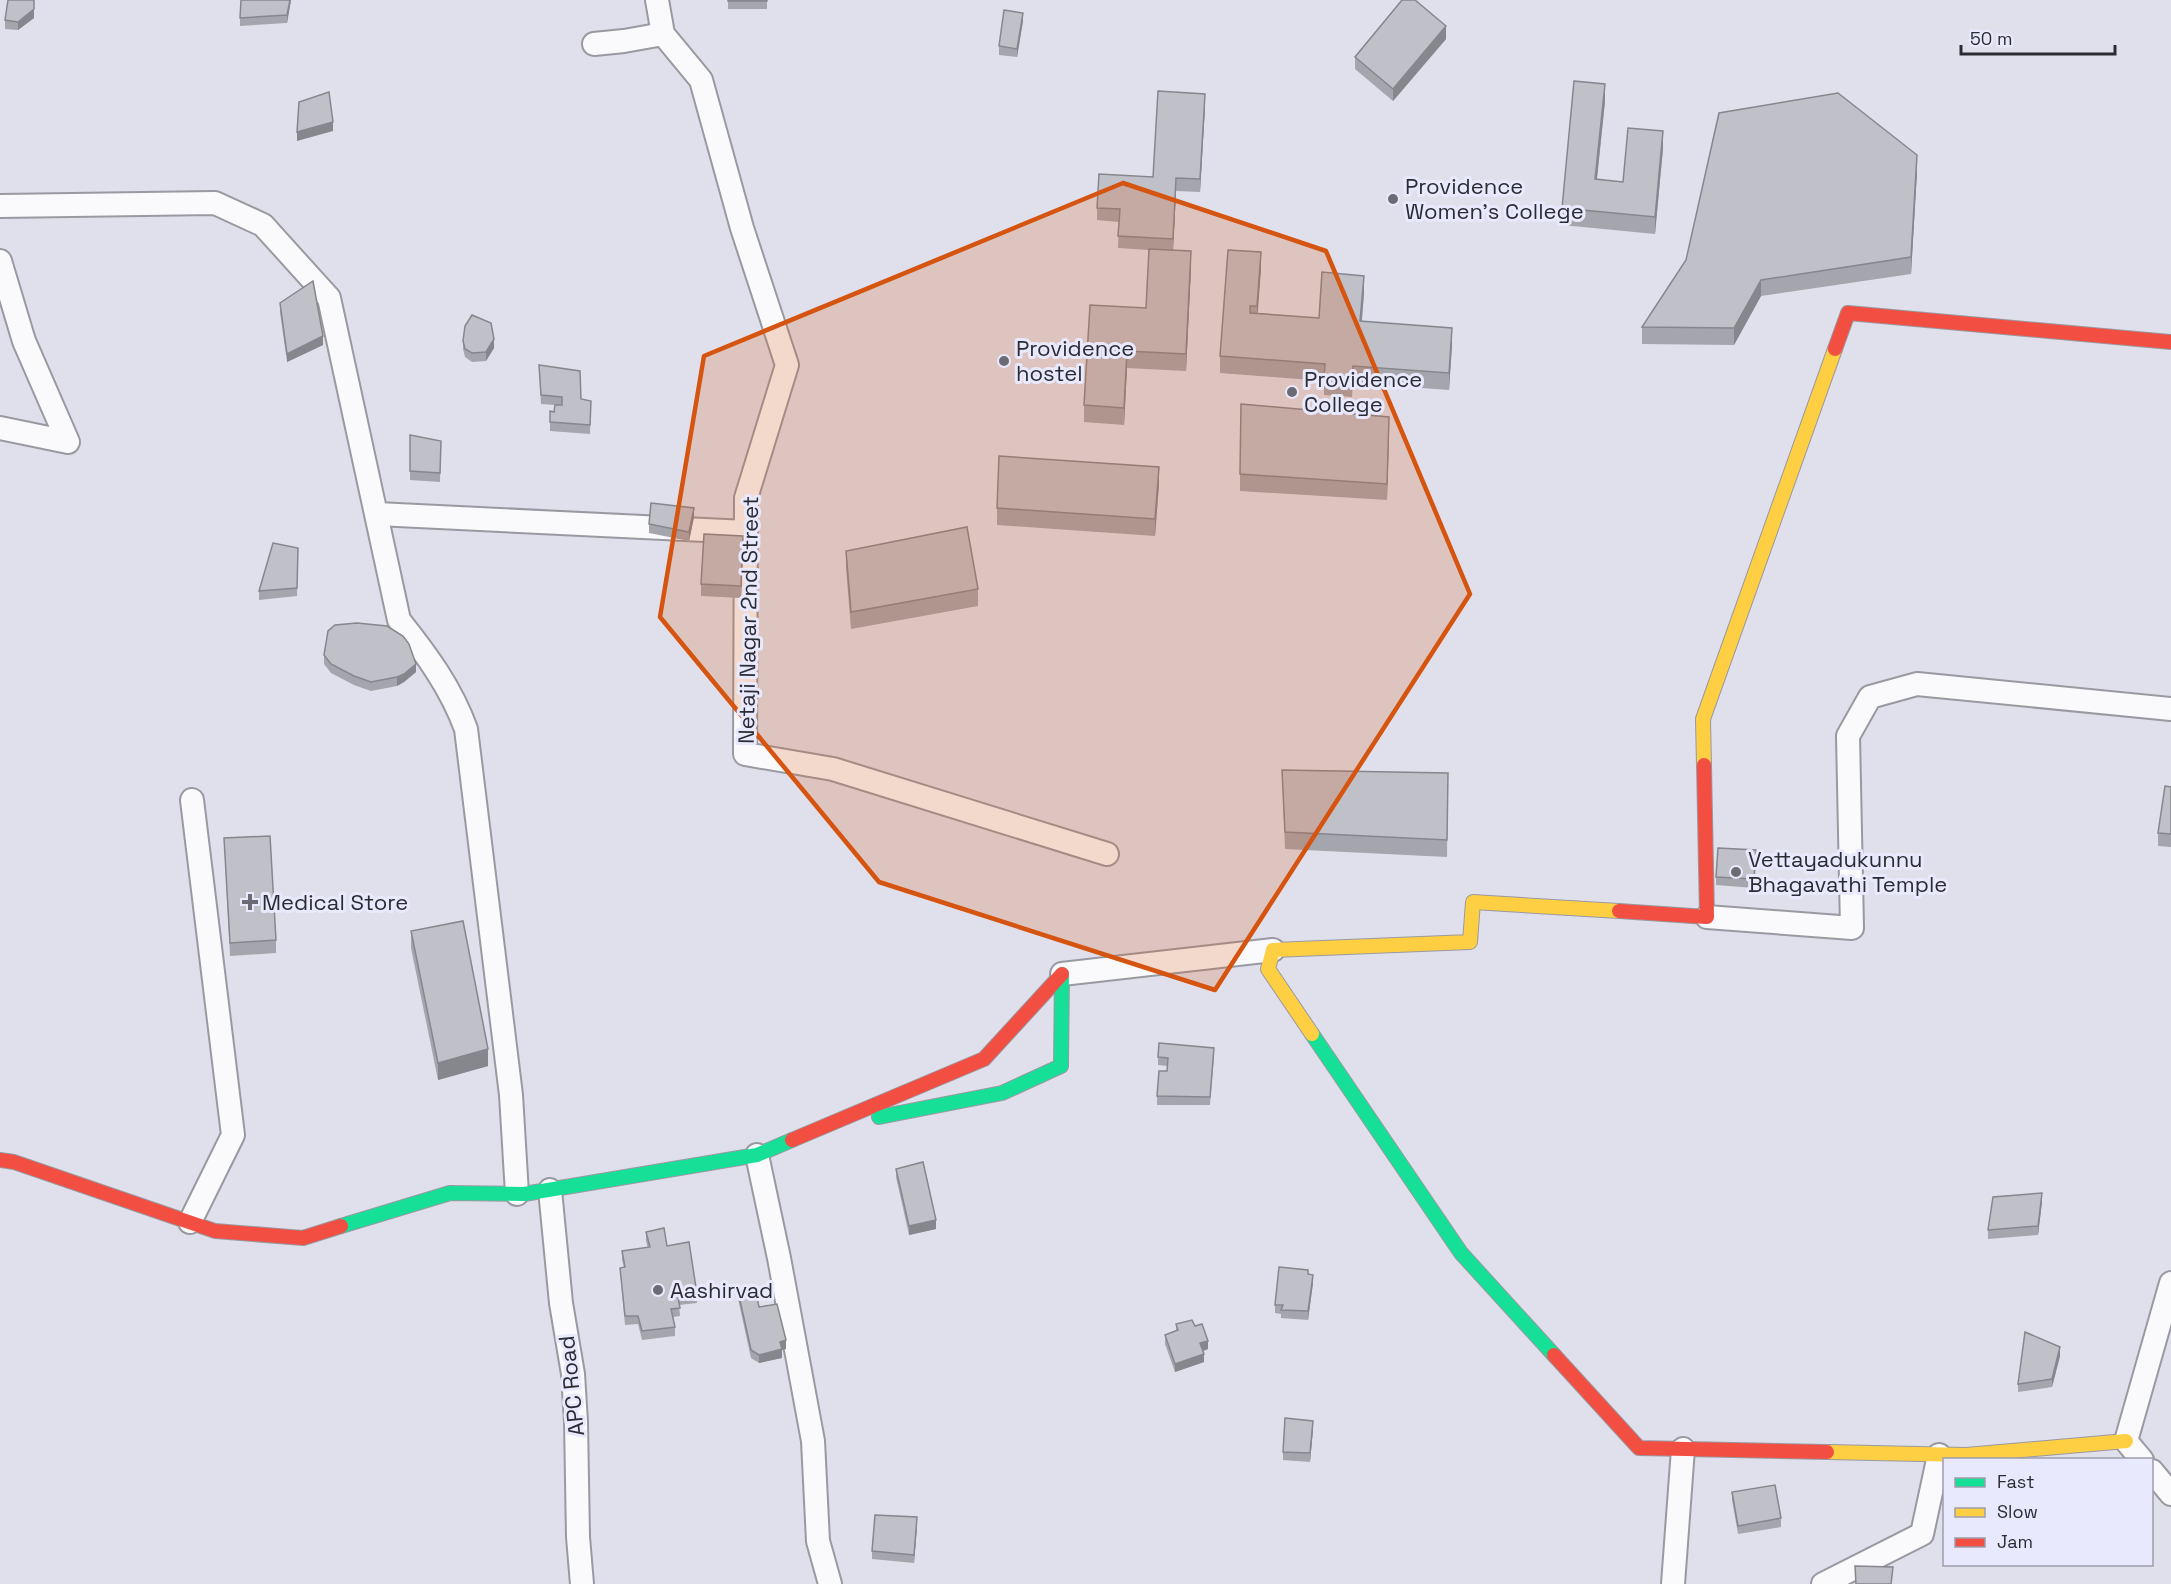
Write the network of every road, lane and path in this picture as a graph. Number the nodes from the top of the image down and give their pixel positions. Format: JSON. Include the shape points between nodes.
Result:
{"nodes":[{"id":1,"x":657,"y":0,"type":"edge"},
{"id":2,"x":663,"y":34,"type":"junction"},
{"id":3,"x":594,"y":44,"type":"dead end"},
{"id":4,"x":0,"y":206,"type":"edge"},
{"id":5,"x":0,"y":261,"type":"edge"},
{"id":6,"x":2171,"y":342,"type":"edge"},
{"id":7,"x":0,"y":429,"type":"edge"},
{"id":8,"x":377,"y":514,"type":"junction"},
{"id":9,"x":746,"y":532,"type":"junction"},
{"id":10,"x":2171,"y":709,"type":"edge"},
{"id":11,"x":192,"y":800,"type":"dead end"},
{"id":12,"x":1107,"y":854,"type":"dead end"},
{"id":13,"x":1707,"y":917,"type":"junction"},
{"id":14,"x":1273,"y":950,"type":"junction"},
{"id":15,"x":1062,"y":974,"type":"junction"},
{"id":16,"x":827,"y":1126,"type":"junction"},
{"id":17,"x":757,"y":1155,"type":"junction"},
{"id":18,"x":0,"y":1160,"type":"edge"},
{"id":19,"x":550,"y":1190,"type":"junction"},
{"id":20,"x":517,"y":1194,"type":"junction"},
{"id":21,"x":190,"y":1222,"type":"junction"},
{"id":22,"x":2171,"y":1283,"type":"edge"},
{"id":23,"x":2127,"y":1441,"type":"junction"},
{"id":24,"x":1683,"y":1449,"type":"junction"},
{"id":25,"x":1939,"y":1455,"type":"junction"},
{"id":26,"x":2140,"y":1458,"type":"edge"},
{"id":27,"x":2153,"y":1473,"type":"edge"},
{"id":28,"x":2171,"y":1494,"type":"edge"},
{"id":29,"x":582,"y":1584,"type":"edge"},
{"id":30,"x":830,"y":1584,"type":"edge"},
{"id":31,"x":1674,"y":1584,"type":"edge"},
{"id":32,"x":1823,"y":1584,"type":"edge"}],
"edges":[{"from":1,"to":2,"type":"street","name":"Netaji Nagar 2nd Street"},
{"from":2,"to":3,"type":"street"},
{"from":2,"to":9,"type":"street","name":"Netaji Nagar 2nd Street","via":[[701,80],[742,228],[787,365],[746,498]]},
{"from":4,"to":8,"type":"street","via":[[215,203],[263,225],[329,298]]},
{"from":5,"to":7,"type":"street","via":[[24,341],[68,442]]},
{"from":6,"to":13,"type":"street","via":[[1848,313],[1703,719]]},
{"from":8,"to":9,"type":"street"},
{"from":8,"to":20,"type":"street","via":[[399,620],[430,658],[457,703],[466,729],[511,1095]]},
{"from":9,"to":12,"type":"street","name":"Netaji Nagar 2nd Street","via":[[745,754],[833,769]]},
{"from":10,"to":13,"type":"street","via":[[1917,684],[1870,697],[1848,736],[1852,928]]},
{"from":11,"to":21,"type":"street","via":[[233,1135]]},
{"from":13,"to":14,"type":"street","via":[[1473,902],[1470,942]]},
{"from":14,"to":15,"type":"street"},
{"from":14,"to":24,"type":"street","via":[[1268,969],[1461,1252],[1640,1448]]},
{"from":15,"to":16,"type":"street","via":[[984,1059]]},
{"from":15,"to":16,"type":"street","via":[[1061,1066],[1002,1093]]},
{"from":16,"to":17,"type":"street"},
{"from":17,"to":19,"type":"street"},
{"from":17,"to":30,"type":"street","via":[[813,1441],[818,1541]]},
{"from":18,"to":21,"type":"street"},
{"from":19,"to":20,"type":"street"},
{"from":19,"to":29,"type":"street","name":"APC Road","via":[[561,1303],[573,1374]]},
{"from":20,"to":21,"type":"street","via":[[450,1192],[303,1238],[215,1231]]},
{"from":22,"to":23,"type":"street"},
{"from":23,"to":25,"type":"street"},
{"from":23,"to":26,"type":"street"},
{"from":24,"to":25,"type":"street"},
{"from":24,"to":31,"type":"street"},
{"from":25,"to":32,"type":"street","via":[[1922,1534]]},
{"from":27,"to":28,"type":"street"}]}
